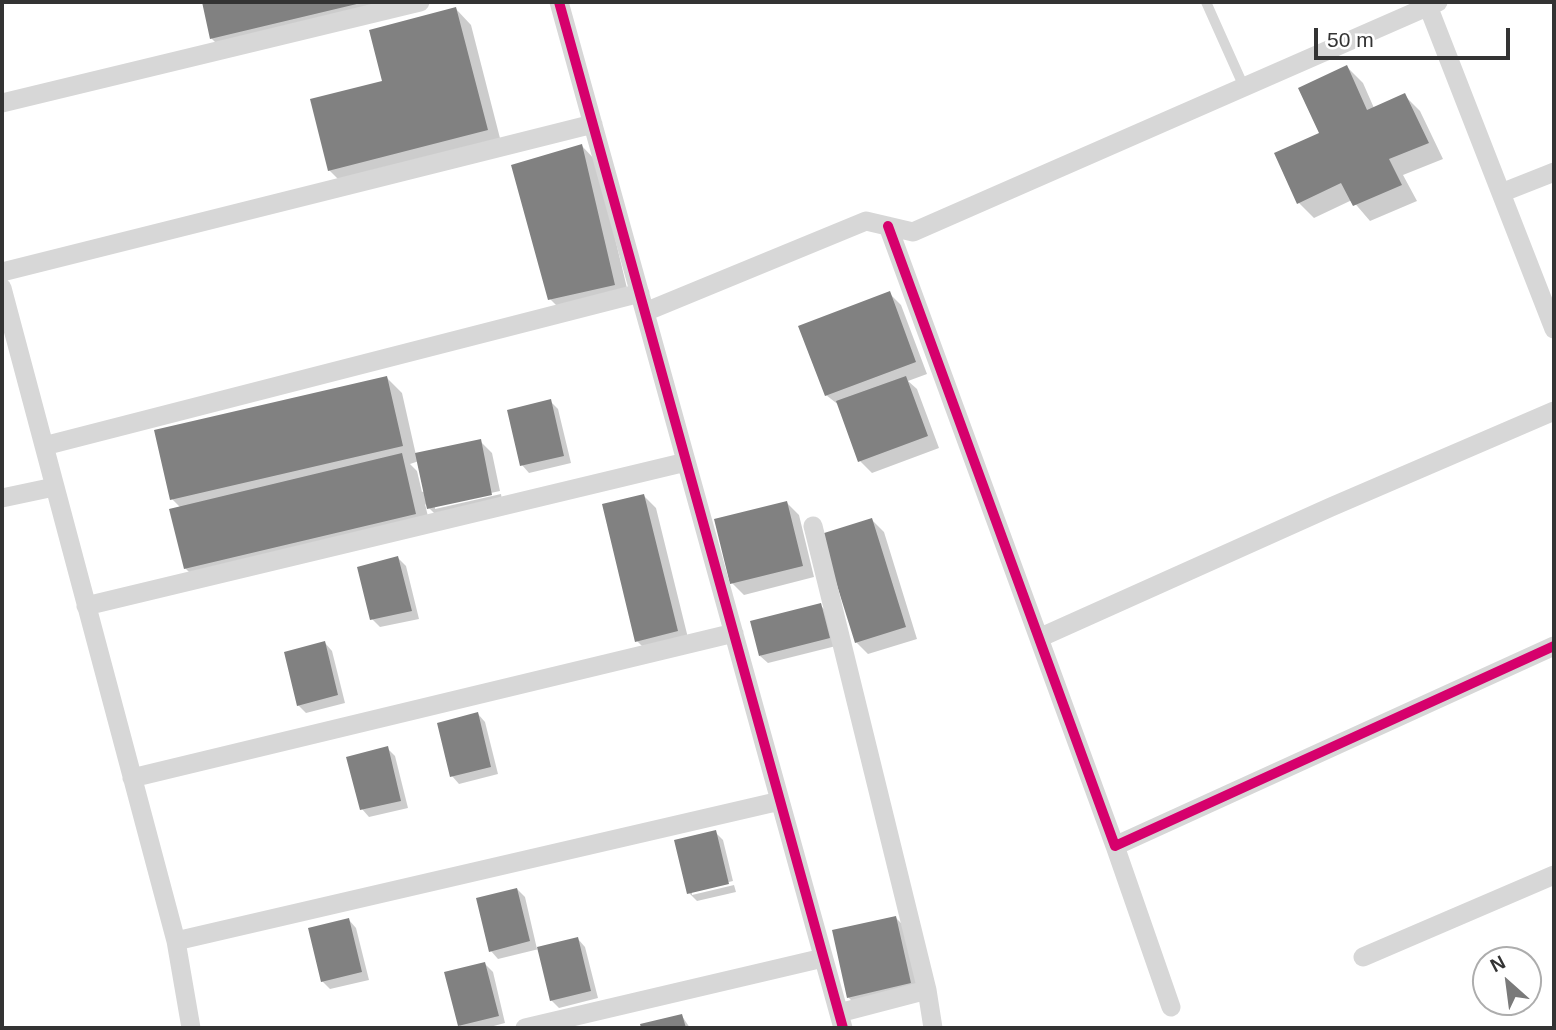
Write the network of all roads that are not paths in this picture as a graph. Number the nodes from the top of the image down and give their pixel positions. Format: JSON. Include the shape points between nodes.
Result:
{"nodes":[{"id":1,"x":420,"y":2,"type":"edge"},
{"id":2,"x":559,"y":2,"type":"edge"},
{"id":3,"x":1206,"y":2,"type":"edge"},
{"id":4,"x":1431,"y":3,"type":"edge"},
{"id":5,"x":1244,"y":87,"type":"junction"},
{"id":6,"x":2,"y":103,"type":"edge"},
{"id":7,"x":593,"y":124,"type":"junction"},
{"id":8,"x":1554,"y":172,"type":"edge"},
{"id":9,"x":1501,"y":193,"type":"junction"},
{"id":10,"x":888,"y":226,"type":"junction"},
{"id":11,"x":2,"y":272,"type":"edge"},
{"id":12,"x":2,"y":288,"type":"edge"},
{"id":13,"x":642,"y":303,"type":"junction"},
{"id":14,"x":1554,"y":329,"type":"edge"},
{"id":15,"x":1554,"y":411,"type":"edge"},
{"id":16,"x":44,"y":446,"type":"junction"},
{"id":17,"x":686,"y":462,"type":"junction"},
{"id":18,"x":54,"y":487,"type":"junction"},
{"id":19,"x":2,"y":498,"type":"edge"},
{"id":20,"x":813,"y":526,"type":"dead end"},
{"id":21,"x":86,"y":606,"type":"junction"},
{"id":22,"x":734,"y":633,"type":"junction"},
{"id":23,"x":1039,"y":638,"type":"junction"},
{"id":24,"x":1554,"y":646,"type":"edge"},
{"id":25,"x":132,"y":778,"type":"junction"},
{"id":26,"x":780,"y":801,"type":"junction"},
{"id":27,"x":1115,"y":846,"type":"junction"},
{"id":28,"x":1554,"y":875,"type":"edge"},
{"id":29,"x":176,"y":942,"type":"junction"},
{"id":30,"x":1363,"y":957,"type":"dead end"},
{"id":31,"x":823,"y":958,"type":"junction"},
{"id":32,"x":927,"y":990,"type":"junction"},
{"id":33,"x":1171,"y":1007,"type":"dead end"},
{"id":34,"x":841,"y":1021,"type":"edge"},
{"id":35,"x":191,"y":1028,"type":"edge"},
{"id":36,"x":525,"y":1028,"type":"edge"},
{"id":37,"x":933,"y":1028,"type":"edge"}],
"edges":[{"from":1,"to":6,"type":"street"},
{"from":2,"to":7,"type":"street"},
{"from":3,"to":5,"type":"lane"},
{"from":4,"to":5,"type":"street"},
{"from":4,"to":9,"type":"street"},
{"from":5,"to":10,"type":"street","via":[[913,232]]},
{"from":7,"to":11,"type":"street"},
{"from":7,"to":13,"type":"street"},
{"from":8,"to":9,"type":"street"},
{"from":9,"to":14,"type":"street"},
{"from":10,"to":13,"type":"street","via":[[866,221]]},
{"from":10,"to":23,"type":"street"},
{"from":12,"to":16,"type":"street"},
{"from":13,"to":16,"type":"street"},
{"from":13,"to":17,"type":"street"},
{"from":15,"to":23,"type":"street"},
{"from":16,"to":18,"type":"street"},
{"from":17,"to":21,"type":"street"},
{"from":17,"to":22,"type":"street"},
{"from":18,"to":19,"type":"street"},
{"from":18,"to":21,"type":"street"},
{"from":20,"to":32,"type":"street"},
{"from":21,"to":25,"type":"street"},
{"from":22,"to":25,"type":"street"},
{"from":22,"to":26,"type":"street"},
{"from":23,"to":27,"type":"street"},
{"from":24,"to":27,"type":"street"},
{"from":25,"to":29,"type":"street"},
{"from":26,"to":29,"type":"street"},
{"from":26,"to":31,"type":"street"},
{"from":27,"to":33,"type":"street"},
{"from":28,"to":30,"type":"street"},
{"from":29,"to":35,"type":"street"},
{"from":31,"to":34,"type":"street"},
{"from":31,"to":36,"type":"street"},
{"from":32,"to":34,"type":"street"},
{"from":32,"to":37,"type":"street"}]}
